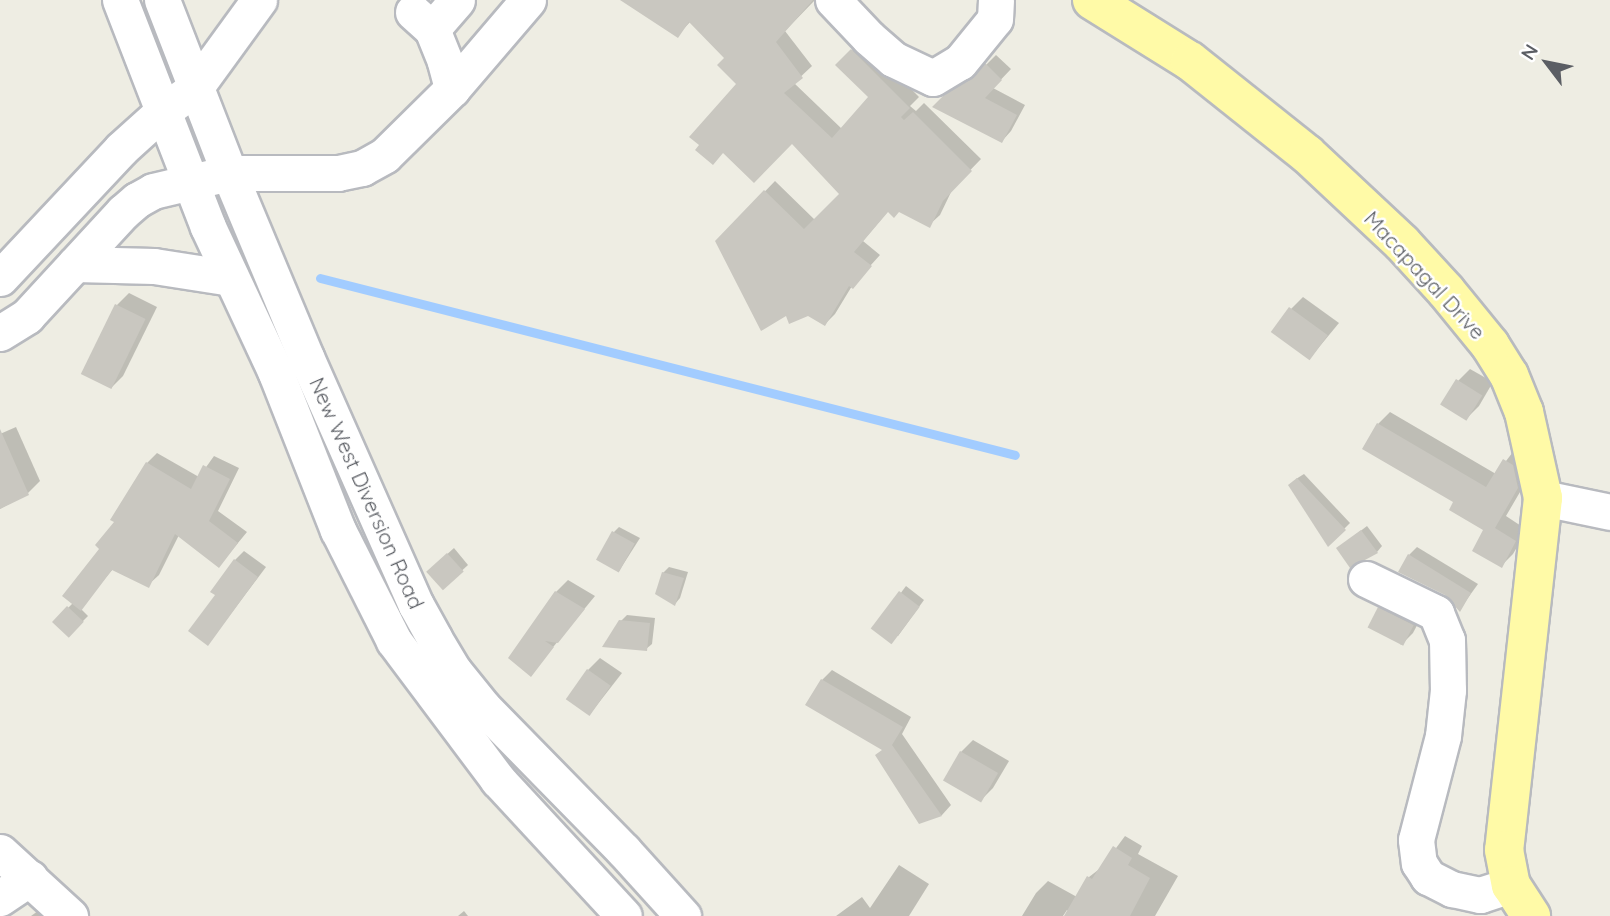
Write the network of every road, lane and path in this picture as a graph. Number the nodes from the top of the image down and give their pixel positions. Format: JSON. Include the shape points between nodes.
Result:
{"nodes":[{"id":1,"x":120,"y":0,"type":"edge"},
{"id":2,"x":162,"y":0,"type":"edge"},
{"id":3,"x":259,"y":0,"type":"edge"},
{"id":4,"x":457,"y":0,"type":"edge"},
{"id":5,"x":528,"y":0,"type":"edge"},
{"id":6,"x":833,"y":0,"type":"edge"},
{"id":7,"x":996,"y":0,"type":"edge"},
{"id":8,"x":1092,"y":0,"type":"edge"},
{"id":9,"x":195,"y":88,"type":"junction"},
{"id":10,"x":452,"y":89,"type":"junction"},
{"id":11,"x":162,"y":112,"type":"junction"},
{"id":12,"x":229,"y":173,"type":"junction"},
{"id":13,"x":189,"y":181,"type":"junction"},
{"id":14,"x":64,"y":209,"type":"junction"},
{"id":15,"x":86,"y":252,"type":"junction"},
{"id":16,"x":0,"y":278,"type":"edge"},
{"id":17,"x":231,"y":278,"type":"junction"},
{"id":18,"x":0,"y":333,"type":"edge"},
{"id":19,"x":1543,"y":498,"type":"junction"},
{"id":20,"x":1610,"y":512,"type":"edge"},
{"id":21,"x":1366,"y":579,"type":"dead end"},
{"id":22,"x":0,"y":852,"type":"edge"},
{"id":23,"x":30,"y":878,"type":"junction"},
{"id":24,"x":0,"y":898,"type":"edge"},
{"id":25,"x":1521,"y":901,"type":"edge"},
{"id":26,"x":70,"y":916,"type":"edge"},
{"id":27,"x":624,"y":916,"type":"edge"},
{"id":28,"x":683,"y":916,"type":"edge"}],
"edges":[{"from":1,"to":11,"type":"street","name":"New West Diversion Road"},
{"from":2,"to":9,"type":"street","name":"New West Diversion Road"},
{"from":3,"to":9,"type":"street"},
{"from":4,"to":10,"type":"street","via":[[423,21]]},
{"from":5,"to":10,"type":"street"},
{"from":6,"to":7,"type":"street","via":[[893,59],[933,78],[945,74],[995,19]]},
{"from":8,"to":19,"type":"main road","name":"Macapagal Drive","via":[[1190,61],[1307,154],[1446,290],[1509,375],[1524,412]]},
{"from":9,"to":11,"type":"street"},
{"from":9,"to":12,"type":"street","name":"New West Diversion Road"},
{"from":10,"to":12,"type":"street","via":[[385,155],[362,168],[338,173]]},
{"from":11,"to":13,"type":"street","name":"New West Diversion Road"},
{"from":11,"to":14,"type":"street"},
{"from":12,"to":13,"type":"street"},
{"from":12,"to":28,"type":"street","name":"New West Diversion Road","via":[[416,605],[454,671]]},
{"from":13,"to":15,"type":"street","via":[[137,200]]},
{"from":13,"to":17,"type":"street","name":"New West Diversion Road"},
{"from":14,"to":15,"type":"street"},
{"from":14,"to":16,"type":"street"},
{"from":15,"to":17,"type":"street"},
{"from":15,"to":18,"type":"street","via":[[26,316]]},
{"from":17,"to":27,"type":"street","name":"New West Diversion Road","via":[[276,373],[338,530],[394,641],[498,780]]},
{"from":19,"to":20,"type":"street"},
{"from":19,"to":25,"type":"main road","name":"Macapagal Drive","via":[[1504,850]]},
{"from":21,"to":25,"type":"street","via":[[1436,613],[1447,639],[1443,736],[1416,840],[1419,863],[1429,877],[1452,889]]},
{"from":22,"to":23,"type":"street"},
{"from":23,"to":24,"type":"street"},
{"from":23,"to":26,"type":"street"}]}
